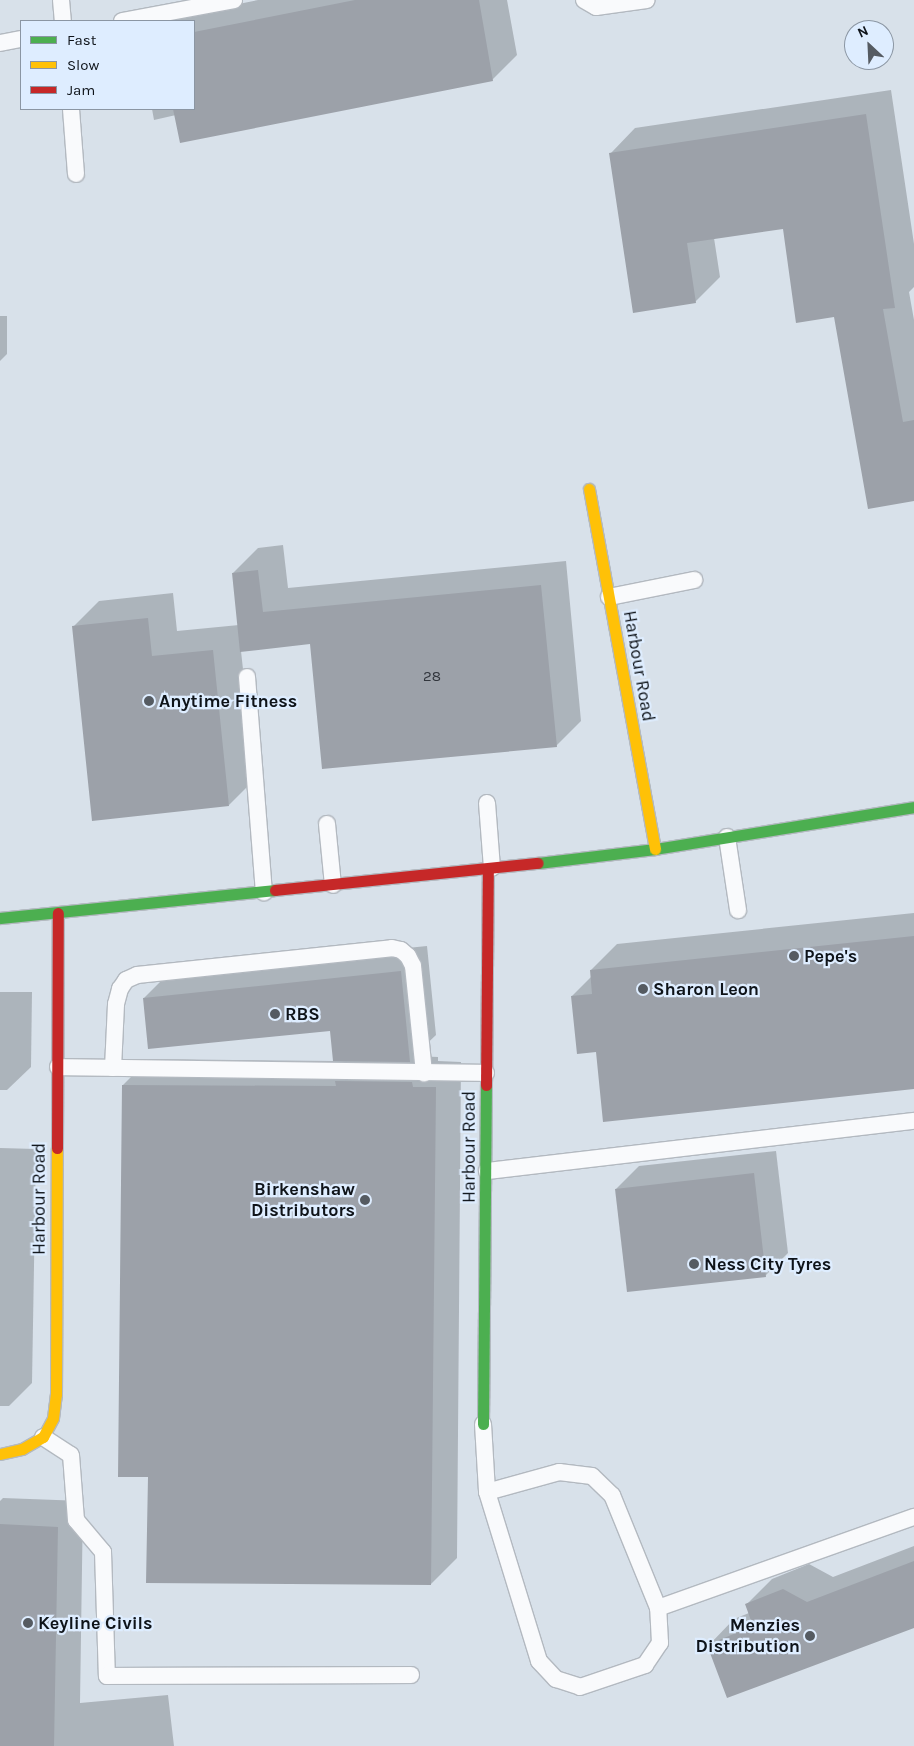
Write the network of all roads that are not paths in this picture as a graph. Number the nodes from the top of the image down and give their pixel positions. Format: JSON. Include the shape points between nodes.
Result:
{"nodes":[{"id":1,"x":60,"y":0,"type":"edge"},
{"id":2,"x":234,"y":0,"type":"edge"},
{"id":3,"x":584,"y":0,"type":"edge"},
{"id":4,"x":647,"y":0,"type":"edge"},
{"id":5,"x":162,"y":7,"type":"edge"},
{"id":6,"x":63,"y":20,"type":"edge"},
{"id":7,"x":125,"y":20,"type":"edge"},
{"id":8,"x":20,"y":39,"type":"edge"},
{"id":9,"x":0,"y":43,"type":"edge"},
{"id":10,"x":71,"y":110,"type":"edge"},
{"id":11,"x":76,"y":174,"type":"dead end"},
{"id":12,"x":589,"y":489,"type":"dead end"},
{"id":13,"x":694,"y":580,"type":"dead end"},
{"id":14,"x":609,"y":597,"type":"junction"},
{"id":15,"x":246,"y":677,"type":"dead end"},
{"id":16,"x":487,"y":803,"type":"dead end"},
{"id":17,"x":914,"y":807,"type":"edge"},
{"id":18,"x":327,"y":824,"type":"dead end"},
{"id":19,"x":727,"y":837,"type":"junction"},
{"id":20,"x":654,"y":849,"type":"junction"},
{"id":21,"x":490,"y":869,"type":"junction"},
{"id":22,"x":333,"y":885,"type":"junction"},
{"id":23,"x":264,"y":892,"type":"junction"},
{"id":24,"x":738,"y":910,"type":"dead end"},
{"id":25,"x":58,"y":913,"type":"junction"},
{"id":26,"x":0,"y":918,"type":"edge"},
{"id":27,"x":58,"y":1067,"type":"junction"},
{"id":28,"x":113,"y":1068,"type":"junction"},
{"id":29,"x":424,"y":1072,"type":"junction"},
{"id":30,"x":486,"y":1073,"type":"junction"},
{"id":31,"x":914,"y":1121,"type":"edge"},
{"id":32,"x":487,"y":1171,"type":"junction"},
{"id":33,"x":484,"y":1424,"type":"joint"},
{"id":34,"x":43,"y":1437,"type":"junction"},
{"id":35,"x":0,"y":1454,"type":"edge"},
{"id":36,"x":487,"y":1492,"type":"junction"},
{"id":37,"x":914,"y":1517,"type":"edge"},
{"id":38,"x":658,"y":1608,"type":"junction"},
{"id":39,"x":411,"y":1675,"type":"dead end"}],
"edges":[{"from":1,"to":6,"type":"lane"},
{"from":2,"to":5,"type":"lane"},
{"from":3,"to":4,"type":"lane","via":[[596,6]]},
{"from":5,"to":7,"type":"lane"},
{"from":8,"to":9,"type":"lane"},
{"from":10,"to":11,"type":"lane"},
{"from":12,"to":14,"type":"street","name":"Harbour Road"},
{"from":13,"to":14,"type":"lane"},
{"from":14,"to":20,"type":"street","name":"Harbour Road"},
{"from":15,"to":23,"type":"lane"},
{"from":16,"to":21,"type":"lane"},
{"from":17,"to":19,"type":"street"},
{"from":18,"to":22,"type":"lane"},
{"from":19,"to":20,"type":"street"},
{"from":19,"to":24,"type":"lane"},
{"from":20,"to":21,"type":"street"},
{"from":21,"to":22,"type":"street"},
{"from":21,"to":30,"type":"street","name":"Harbour Road"},
{"from":22,"to":23,"type":"street"},
{"from":23,"to":25,"type":"street"},
{"from":25,"to":26,"type":"street"},
{"from":25,"to":27,"type":"street","name":"Harbour Road"},
{"from":27,"to":28,"type":"lane"},
{"from":27,"to":34,"type":"street","name":"Harbour Road","via":[[56,1394],[53,1418]]},
{"from":28,"to":29,"type":"lane"},
{"from":28,"to":29,"type":"lane","via":[[116,1004],[126,980],[137,975],[392,948],[401,950],[413,966]]},
{"from":29,"to":30,"type":"lane"},
{"from":30,"to":32,"type":"street","name":"Harbour Road"},
{"from":31,"to":32,"type":"lane"},
{"from":32,"to":33,"type":"street","name":"Harbour Road"},
{"from":33,"to":36,"type":"lane"},
{"from":34,"to":35,"type":"street","via":[[22,1449]]},
{"from":34,"to":39,"type":"lane","via":[[71,1456],[76,1520],[103,1552],[107,1676]]},
{"from":36,"to":38,"type":"lane","via":[[560,1472],[592,1476],[612,1496]]},
{"from":36,"to":38,"type":"lane","via":[[539,1661],[556,1679],[580,1687],[645,1666],[660,1643]]},
{"from":37,"to":38,"type":"lane"}]}
